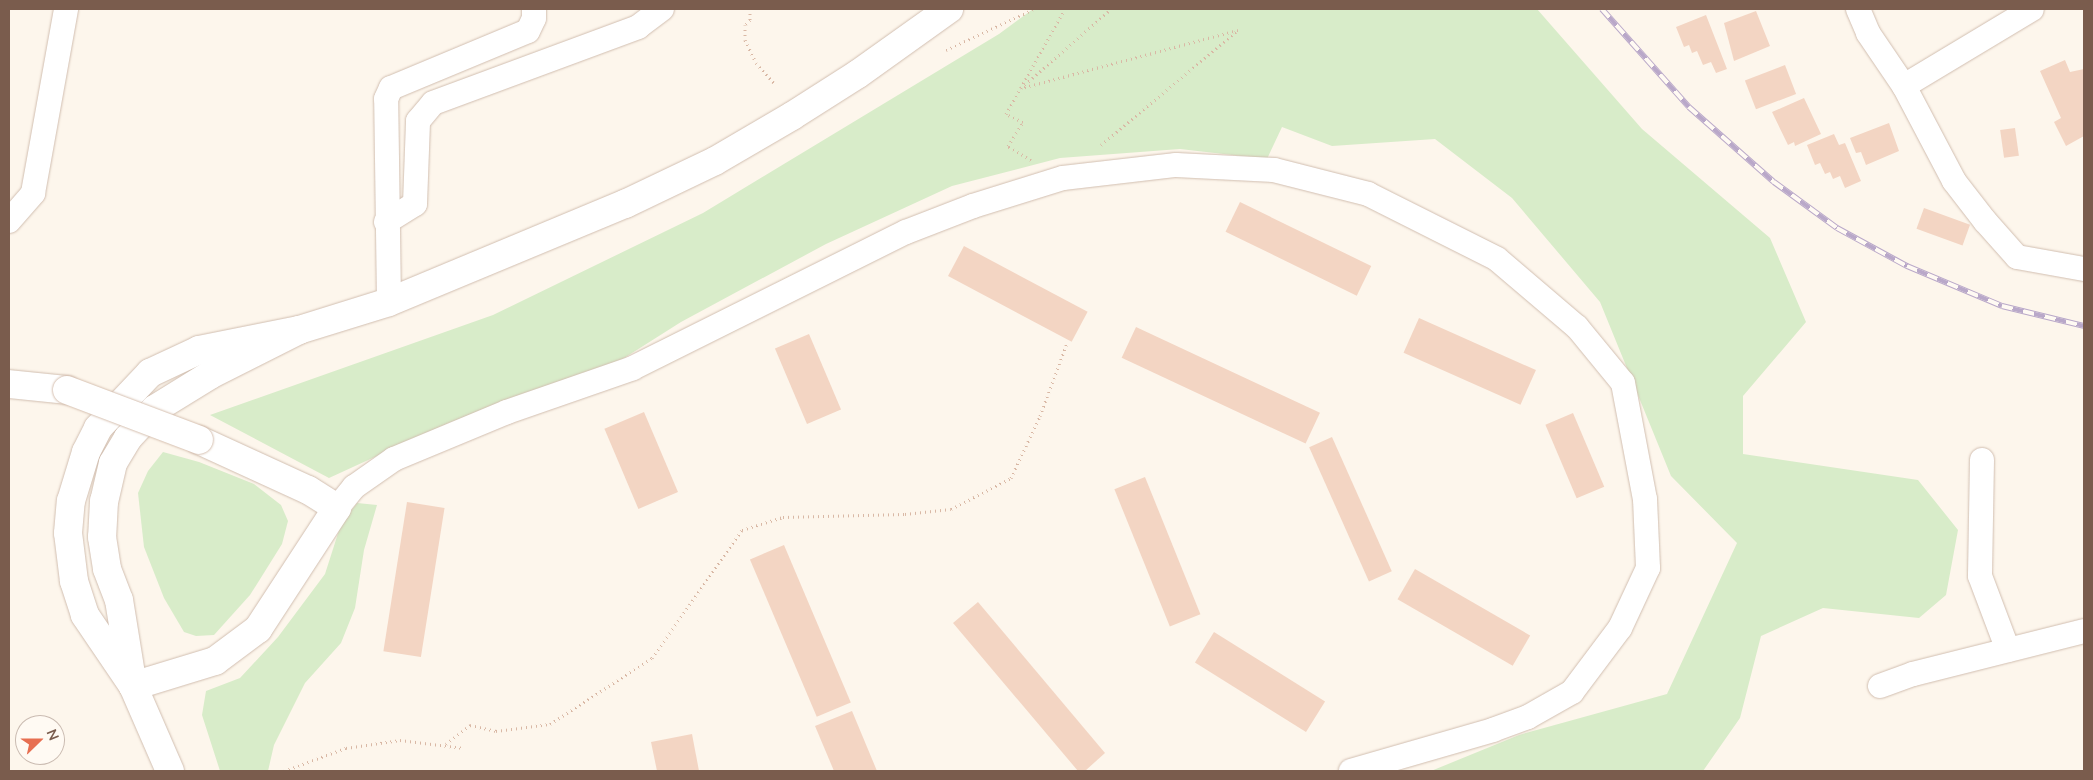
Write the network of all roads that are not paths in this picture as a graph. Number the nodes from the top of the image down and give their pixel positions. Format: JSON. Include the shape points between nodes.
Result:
{"nodes":[{"id":1,"x":66,"y":9,"type":"edge"},
{"id":2,"x":534,"y":9,"type":"edge"},
{"id":3,"x":662,"y":9,"type":"edge"},
{"id":4,"x":949,"y":9,"type":"edge"},
{"id":5,"x":1858,"y":9,"type":"edge"},
{"id":6,"x":2032,"y":9,"type":"edge"},
{"id":7,"x":1904,"y":86,"type":"junction"},
{"id":8,"x":9,"y":221,"type":"edge"},
{"id":9,"x":386,"y":222,"type":"junction"},
{"id":10,"x":2084,"y":269,"type":"edge"},
{"id":11,"x":389,"y":302,"type":"junction"},
{"id":12,"x":299,"y":330,"type":"junction"},
{"id":13,"x":9,"y":384,"type":"edge"},
{"id":14,"x":1982,"y":460,"type":"dead end"},
{"id":15,"x":337,"y":508,"type":"junction"},
{"id":16,"x":2084,"y":631,"type":"edge"},
{"id":17,"x":2008,"y":650,"type":"junction"},
{"id":18,"x":133,"y":686,"type":"junction"},
{"id":19,"x":1880,"y":686,"type":"dead end"},
{"id":20,"x":170,"y":771,"type":"edge"},
{"id":21,"x":1351,"y":771,"type":"edge"}],
"edges":[{"from":1,"to":8,"type":"street","via":[[33,193]]},
{"from":2,"to":9,"type":"street","via":[[528,31],[392,88],[386,99]]},
{"from":3,"to":9,"type":"street","via":[[638,27],[433,103],[418,121],[415,204]]},
{"from":4,"to":11,"type":"street","via":[[858,74],[715,161],[541,241]]},
{"from":5,"to":7,"type":"street","via":[[1868,33]]},
{"from":6,"to":7,"type":"street"},
{"from":7,"to":10,"type":"street","via":[[1954,181],[2018,257]]},
{"from":9,"to":11,"type":"street"},
{"from":11,"to":12,"type":"street"},
{"from":12,"to":18,"type":"street","via":[[210,375],[155,409],[128,438],[114,463],[104,501],[102,536],[107,569],[119,600]]},
{"from":12,"to":18,"type":"street","via":[[199,350],[158,368],[132,390],[104,422],[86,452],[71,501],[69,557],[85,615]]},
{"from":13,"to":15,"type":"street","bridge":true,"via":[[67,390],[199,440],[308,490]]},
{"from":14,"to":17,"type":"street","via":[[1980,576]]},
{"from":15,"to":18,"type":"street","via":[[258,629],[215,660]]},
{"from":15,"to":21,"type":"street","via":[[354,487],[394,459],[506,412],[633,368],[906,232],[973,206],[1063,178],[1176,165],[1274,170],[1368,194],[1497,259],[1577,327],[1623,383],[1645,499],[1648,568],[1620,628],[1572,692],[1528,717]]},
{"from":16,"to":17,"type":"street"},
{"from":17,"to":19,"type":"street"},
{"from":18,"to":20,"type":"street"}]}
